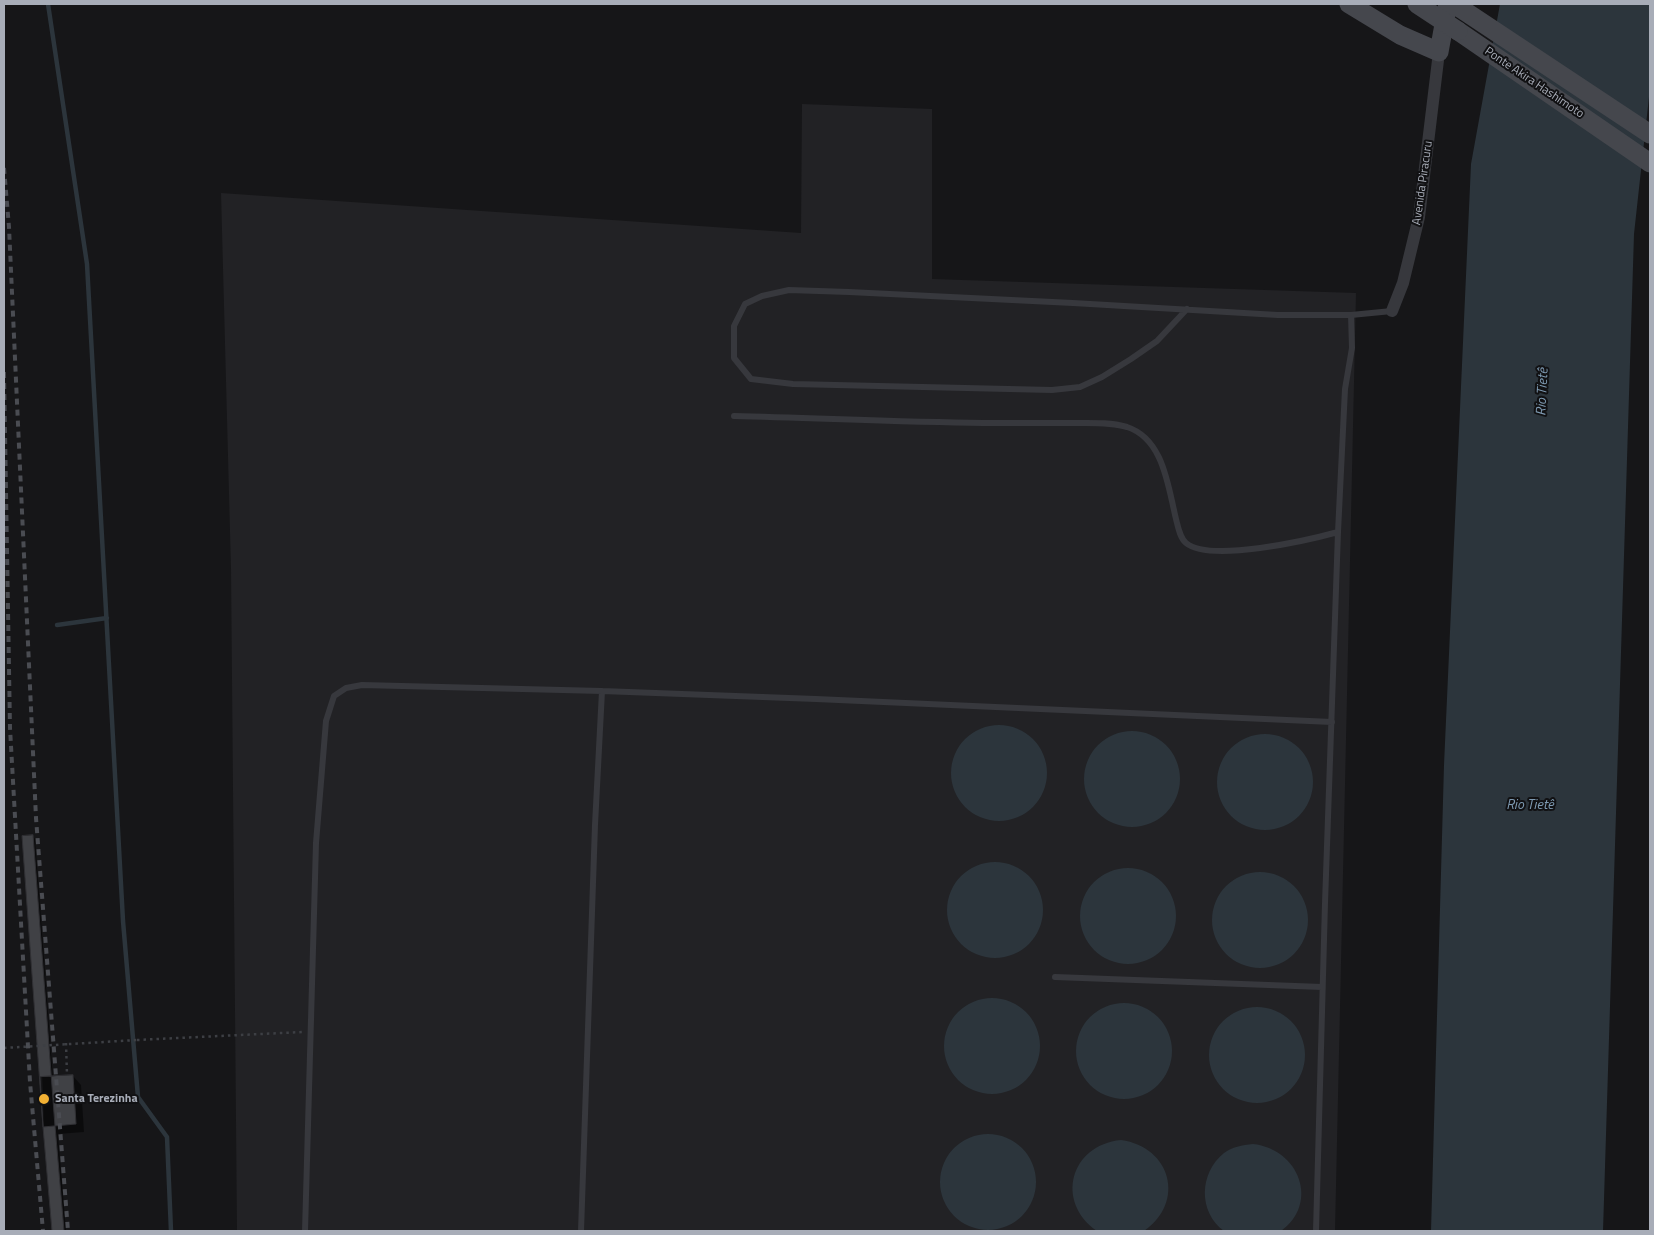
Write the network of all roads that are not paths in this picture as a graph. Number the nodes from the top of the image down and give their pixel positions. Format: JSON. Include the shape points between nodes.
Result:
{"nodes":[{"id":1,"x":1349,"y":4,"type":"edge"},
{"id":2,"x":1417,"y":4,"type":"edge"},
{"id":3,"x":1448,"y":4,"type":"edge"},
{"id":4,"x":1454,"y":4,"type":"edge"},
{"id":5,"x":1439,"y":52,"type":"junction"},
{"id":6,"x":1650,"y":134,"type":"edge"},
{"id":7,"x":1650,"y":163,"type":"edge"},
{"id":8,"x":1187,"y":309,"type":"junction"},
{"id":9,"x":1392,"y":310,"type":"joint"},
{"id":10,"x":1351,"y":315,"type":"junction"},
{"id":11,"x":734,"y":416,"type":"dead end"},
{"id":12,"x":1338,"y":532,"type":"junction"},
{"id":13,"x":602,"y":691,"type":"junction"},
{"id":14,"x":1332,"y":722,"type":"junction"},
{"id":15,"x":1054,"y":977,"type":"dead end"},
{"id":16,"x":1322,"y":987,"type":"junction"},
{"id":17,"x":305,"y":1231,"type":"edge"},
{"id":18,"x":581,"y":1231,"type":"edge"},
{"id":19,"x":1316,"y":1231,"type":"edge"}],
"edges":[{"from":1,"to":5,"type":"main road","via":[[1400,35]]},
{"from":2,"to":7,"type":"main road","name":"Ponte Akira Hashimoto","bridge":true},
{"from":3,"to":5,"type":"main road"},
{"from":4,"to":6,"type":"main road","name":"Ponte Akira Hashimoto"},
{"from":5,"to":9,"type":"street","name":"Avenida Piracuru","via":[[1419,217],[1403,284]]},
{"from":8,"to":8,"type":"lane","via":[[1157,341],[1102,377],[1080,387],[1052,390],[793,384],[751,379],[734,358],[734,326],[745,304],[789,290]]},
{"from":8,"to":10,"type":"lane","via":[[1278,315]]},
{"from":9,"to":10,"type":"lane"},
{"from":10,"to":12,"type":"lane","via":[[1352,348],[1346,389]]},
{"from":11,"to":12,"type":"lane","via":[[1128,427],[1155,448],[1167,478],[1178,530],[1186,543],[1219,551],[1248,550]]},
{"from":12,"to":14,"type":"lane"},
{"from":13,"to":14,"type":"lane"},
{"from":13,"to":17,"type":"lane","via":[[362,685],[346,688],[334,696],[326,721],[316,843]]},
{"from":13,"to":18,"type":"lane"},
{"from":14,"to":16,"type":"lane"},
{"from":15,"to":16,"type":"lane"},
{"from":16,"to":19,"type":"lane"}]}
